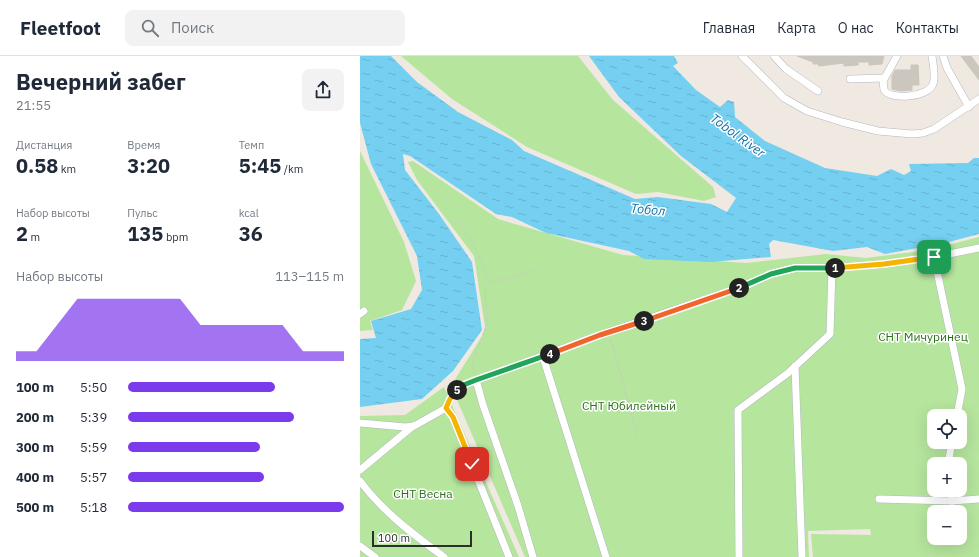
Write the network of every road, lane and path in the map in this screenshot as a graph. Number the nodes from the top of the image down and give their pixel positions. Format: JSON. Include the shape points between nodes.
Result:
{"nodes":[{"id":1,"x":742,"y":56,"type":"edge"},
{"id":2,"x":774,"y":56,"type":"edge"},
{"id":3,"x":897,"y":56,"type":"edge"},
{"id":4,"x":932,"y":56,"type":"edge"},
{"id":5,"x":943,"y":56,"type":"edge"},
{"id":6,"x":884,"y":78,"type":"junction"},
{"id":7,"x":850,"y":79,"type":"dead end"},
{"id":8,"x":818,"y":91,"type":"dead end"},
{"id":9,"x":975,"y":104,"type":"edge"},
{"id":10,"x":458,"y":222,"type":"dead end"},
{"id":11,"x":979,"y":248,"type":"edge"},
{"id":12,"x":934,"y":257,"type":"junction"},
{"id":13,"x":832,"y":268,"type":"junction"},
{"id":14,"x":536,"y":270,"type":"dead end"},
{"id":15,"x":490,"y":283,"type":"junction"},
{"id":16,"x":609,"y":332,"type":"junction"},
{"id":17,"x":543,"y":357,"type":"junction"},
{"id":18,"x":795,"y":366,"type":"junction"},
{"id":19,"x":475,"y":380,"type":"junction"},
{"id":20,"x":446,"y":408,"type":"junction"},
{"id":21,"x":958,"y":409,"type":"edge"},
{"id":22,"x":360,"y":423,"type":"edge"},
{"id":23,"x":414,"y":426,"type":"junction"},
{"id":24,"x":636,"y":436,"type":"dead end"},
{"id":25,"x":360,"y":470,"type":"edge"},
{"id":26,"x":360,"y":481,"type":"edge"},
{"id":27,"x":952,"y":497,"type":"edge"},
{"id":28,"x":879,"y":499,"type":"dead end"},
{"id":29,"x":979,"y":499,"type":"edge"},
{"id":30,"x":952,"y":501,"type":"junction"},
{"id":31,"x":360,"y":546,"type":"edge"},
{"id":32,"x":375,"y":557,"type":"edge"},
{"id":33,"x":444,"y":557,"type":"edge"},
{"id":34,"x":509,"y":557,"type":"edge"},
{"id":35,"x":533,"y":557,"type":"edge"},
{"id":36,"x":606,"y":557,"type":"edge"},
{"id":37,"x":739,"y":557,"type":"edge"},
{"id":38,"x":802,"y":557,"type":"edge"}],
"edges":[{"from":1,"to":9,"type":"street","via":[[784,98],[807,111],[878,131],[924,133]]},
{"from":2,"to":8,"type":"street","via":[[786,69]]},
{"from":3,"to":6,"type":"street"},
{"from":4,"to":6,"type":"street","via":[[933,83],[926,92],[911,96],[888,94],[882,86]]},
{"from":5,"to":9,"type":"street","via":[[947,68]]},
{"from":6,"to":7,"type":"street"},
{"from":10,"to":15,"type":"path","via":[[474,245]]},
{"from":11,"to":12,"type":"street"},
{"from":12,"to":13,"type":"street"},
{"from":12,"to":21,"type":"street","via":[[962,389]]},
{"from":13,"to":16,"type":"street","via":[[795,268],[771,274],[741,288]]},
{"from":13,"to":18,"type":"street","via":[[830,334]]},
{"from":14,"to":15,"type":"path"},
{"from":15,"to":19,"type":"path","via":[[484,284],[487,324],[473,361]]},
{"from":16,"to":17,"type":"street"},
{"from":16,"to":24,"type":"path"},
{"from":17,"to":19,"type":"street"},
{"from":17,"to":36,"type":"street"},
{"from":18,"to":37,"type":"street","via":[[738,410]]},
{"from":18,"to":38,"type":"street"},
{"from":19,"to":20,"type":"street","via":[[461,386]]},
{"from":19,"to":35,"type":"street"},
{"from":20,"to":23,"type":"street"},
{"from":20,"to":34,"type":"street","via":[[453,417]]},
{"from":22,"to":23,"type":"street"},
{"from":23,"to":25,"type":"street"},
{"from":26,"to":33,"type":"street","via":[[384,508]]},
{"from":27,"to":30,"type":"street"},
{"from":28,"to":30,"type":"street"},
{"from":29,"to":30,"type":"street"},
{"from":31,"to":32,"type":"street"}]}
